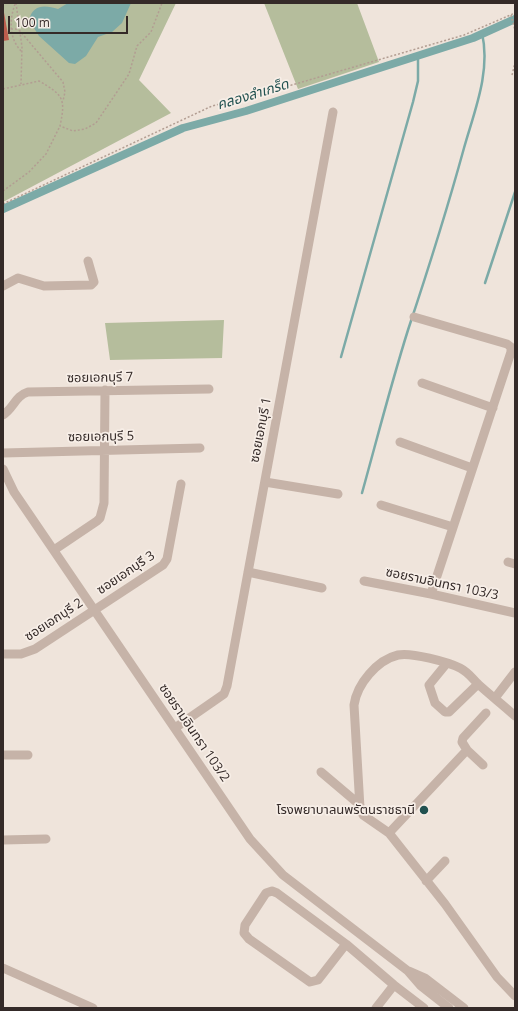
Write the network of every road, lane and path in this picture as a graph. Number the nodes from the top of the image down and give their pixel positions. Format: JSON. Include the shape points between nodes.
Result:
{"nodes":[{"id":1,"x":16,"y":3,"type":"edge"},
{"id":2,"x":162,"y":3,"type":"edge"},
{"id":3,"x":515,"y":13,"type":"edge"},
{"id":4,"x":510,"y":15,"type":"junction"},
{"id":5,"x":11,"y":29,"type":"junction"},
{"id":6,"x":515,"y":30,"type":"edge"},
{"id":7,"x":20,"y":31,"type":"junction"},
{"id":8,"x":22,"y":52,"type":"junction"},
{"id":9,"x":515,"y":63,"type":"edge"},
{"id":10,"x":512,"y":76,"type":"dead end"},
{"id":11,"x":21,"y":84,"type":"junction"},
{"id":12,"x":3,"y":89,"type":"edge"},
{"id":13,"x":63,"y":103,"type":"junction"},
{"id":14,"x":333,"y":112,"type":"dead end"},
{"id":15,"x":60,"y":126,"type":"junction"},
{"id":16,"x":3,"y":191,"type":"edge"},
{"id":17,"x":3,"y":204,"type":"edge"},
{"id":18,"x":88,"y":261,"type":"dead end"},
{"id":19,"x":3,"y":286,"type":"edge"},
{"id":20,"x":414,"y":317,"type":"dead end"},
{"id":21,"x":422,"y":383,"type":"dead end"},
{"id":22,"x":208,"y":389,"type":"dead end"},
{"id":23,"x":105,"y":390,"type":"junction"},
{"id":24,"x":493,"y":408,"type":"junction"},
{"id":25,"x":3,"y":415,"type":"edge"},
{"id":26,"x":400,"y":442,"type":"dead end"},
{"id":27,"x":200,"y":448,"type":"dead end"},
{"id":28,"x":104,"y":449,"type":"junction"},
{"id":29,"x":3,"y":453,"type":"edge"},
{"id":30,"x":472,"y":468,"type":"junction"},
{"id":31,"x":3,"y":470,"type":"edge"},
{"id":32,"x":265,"y":482,"type":"junction"},
{"id":33,"x":181,"y":484,"type":"dead end"},
{"id":34,"x":338,"y":494,"type":"dead end"},
{"id":35,"x":381,"y":504,"type":"dead end"},
{"id":36,"x":453,"y":527,"type":"junction"},
{"id":37,"x":54,"y":550,"type":"junction"},
{"id":38,"x":248,"y":572,"type":"junction"},
{"id":39,"x":364,"y":581,"type":"dead end"},
{"id":40,"x":322,"y":588,"type":"dead end"},
{"id":41,"x":431,"y":594,"type":"junction"},
{"id":42,"x":95,"y":610,"type":"junction"},
{"id":43,"x":515,"y":613,"type":"edge"},
{"id":44,"x":3,"y":654,"type":"edge"},
{"id":45,"x":447,"y":663,"type":"junction"},
{"id":46,"x":515,"y":672,"type":"edge"},
{"id":47,"x":478,"y":684,"type":"junction"},
{"id":48,"x":495,"y":698,"type":"junction"},
{"id":49,"x":486,"y":713,"type":"dead end"},
{"id":50,"x":515,"y":716,"type":"edge"},
{"id":51,"x":175,"y":728,"type":"junction"},
{"id":52,"x":467,"y":750,"type":"junction"},
{"id":53,"x":3,"y":755,"type":"edge"},
{"id":54,"x":28,"y":755,"type":"dead end"},
{"id":55,"x":483,"y":765,"type":"dead end"},
{"id":56,"x":321,"y":772,"type":"dead end"},
{"id":57,"x":360,"y":805,"type":"junction"},
{"id":58,"x":389,"y":833,"type":"junction"},
{"id":59,"x":46,"y":839,"type":"dead end"},
{"id":60,"x":3,"y":840,"type":"edge"},
{"id":61,"x":445,"y":861,"type":"dead end"},
{"id":62,"x":426,"y":881,"type":"junction"},
{"id":63,"x":346,"y":944,"type":"junction"},
{"id":64,"x":3,"y":968,"type":"edge"},
{"id":65,"x":408,"y":971,"type":"junction"},
{"id":66,"x":394,"y":985,"type":"junction"},
{"id":67,"x":515,"y":996,"type":"edge"},
{"id":68,"x":93,"y":1008,"type":"edge"},
{"id":69,"x":376,"y":1008,"type":"edge"},
{"id":70,"x":424,"y":1008,"type":"edge"},
{"id":71,"x":449,"y":1008,"type":"edge"},
{"id":72,"x":464,"y":1008,"type":"edge"}],
"edges":[{"from":1,"to":5,"type":"path","via":[[11,15]]},
{"from":1,"to":7,"type":"path"},
{"from":2,"to":15,"type":"path","via":[[151,32],[137,46],[129,74],[96,123],[85,129],[73,131]]},
{"from":3,"to":4,"type":"path"},
{"from":4,"to":6,"type":"path"},
{"from":4,"to":17,"type":"path","via":[[464,35],[285,88],[212,106]]},
{"from":5,"to":7,"type":"path"},
{"from":5,"to":8,"type":"path","via":[[15,45]]},
{"from":7,"to":8,"type":"path"},
{"from":7,"to":13,"type":"path","via":[[63,82]]},
{"from":8,"to":11,"type":"path"},
{"from":9,"to":10,"type":"path"},
{"from":11,"to":12,"type":"path"},
{"from":11,"to":13,"type":"path","via":[[39,81],[53,89]]},
{"from":13,"to":15,"type":"path"},
{"from":14,"to":32,"type":"street","name":"ซอยเอกบุรี 1"},
{"from":15,"to":16,"type":"path","via":[[46,154],[29,172]]},
{"from":18,"to":19,"type":"street","via":[[94,282],[91,285],[44,286],[18,278]]},
{"from":20,"to":24,"type":"street","via":[[511,347]]},
{"from":21,"to":24,"type":"street"},
{"from":22,"to":23,"type":"street","name":"ซอยเอกบุรี 7"},
{"from":23,"to":25,"type":"street","name":"ซอยเอกบุรี 7","via":[[28,392],[20,395],[10,410]]},
{"from":23,"to":28,"type":"street"},
{"from":24,"to":30,"type":"street"},
{"from":26,"to":30,"type":"street"},
{"from":27,"to":28,"type":"street","name":"ซอยเอกบุรี 5"},
{"from":28,"to":29,"type":"street","name":"ซอยเอกบุรี 5"},
{"from":28,"to":37,"type":"street","via":[[104,503],[100,518]]},
{"from":30,"to":36,"type":"street"},
{"from":31,"to":37,"type":"street","name":"ซอยรามอินทรา 103/2","via":[[14,492]]},
{"from":32,"to":34,"type":"street"},
{"from":32,"to":38,"type":"street","name":"ซอยเอกบุรี 1"},
{"from":33,"to":42,"type":"street","name":"ซอยเอกบุรี 3","via":[[165,562]]},
{"from":35,"to":36,"type":"street"},
{"from":36,"to":41,"type":"street"},
{"from":37,"to":42,"type":"street","name":"ซอยรามอินทรา 103/2"},
{"from":38,"to":40,"type":"street"},
{"from":38,"to":51,"type":"street","name":"ซอยเอกบุรี 1","via":[[226,691]]},
{"from":39,"to":41,"type":"street","name":"ซอยรามอินทรา 103/3"},
{"from":41,"to":43,"type":"street","name":"ซอยรามอินทรา 103/3"},
{"from":42,"to":44,"type":"street","name":"ซอยเอกบุรี 2","via":[[28,653]]},
{"from":42,"to":51,"type":"street","name":"ซอยรามอินทรา 103/2"},
{"from":45,"to":47,"type":"street","via":[[464,670]]},
{"from":45,"to":47,"type":"street","via":[[429,686],[435,703],[445,712],[449,712]]},
{"from":45,"to":57,"type":"street","via":[[400,654],[378,666],[357,691],[354,705]]},
{"from":46,"to":48,"type":"street"},
{"from":47,"to":48,"type":"street"},
{"from":48,"to":50,"type":"street"},
{"from":49,"to":52,"type":"street","via":[[463,738],[462,742]]},
{"from":51,"to":65,"type":"street","name":"ซอยรามอินทรา 103/2","via":[[250,839],[273,866]]},
{"from":52,"to":55,"type":"street"},
{"from":52,"to":58,"type":"street"},
{"from":53,"to":54,"type":"street"},
{"from":56,"to":57,"type":"street"},
{"from":57,"to":58,"type":"street","via":[[363,816]]},
{"from":58,"to":62,"type":"street"},
{"from":59,"to":60,"type":"street"},
{"from":61,"to":62,"type":"street"},
{"from":62,"to":67,"type":"street","via":[[497,977]]},
{"from":63,"to":63,"type":"street","via":[[318,980],[310,982],[249,939],[244,933],[245,925],[266,893],[272,891]]},
{"from":63,"to":66,"type":"street"},
{"from":64,"to":68,"type":"street"},
{"from":65,"to":71,"type":"street","name":"ซอยรามอินทรา 103/2","via":[[421,986]]},
{"from":65,"to":72,"type":"street","name":"ซอยรามอินทรา 103/2","via":[[425,978]]},
{"from":66,"to":69,"type":"street"},
{"from":66,"to":70,"type":"street"}]}
